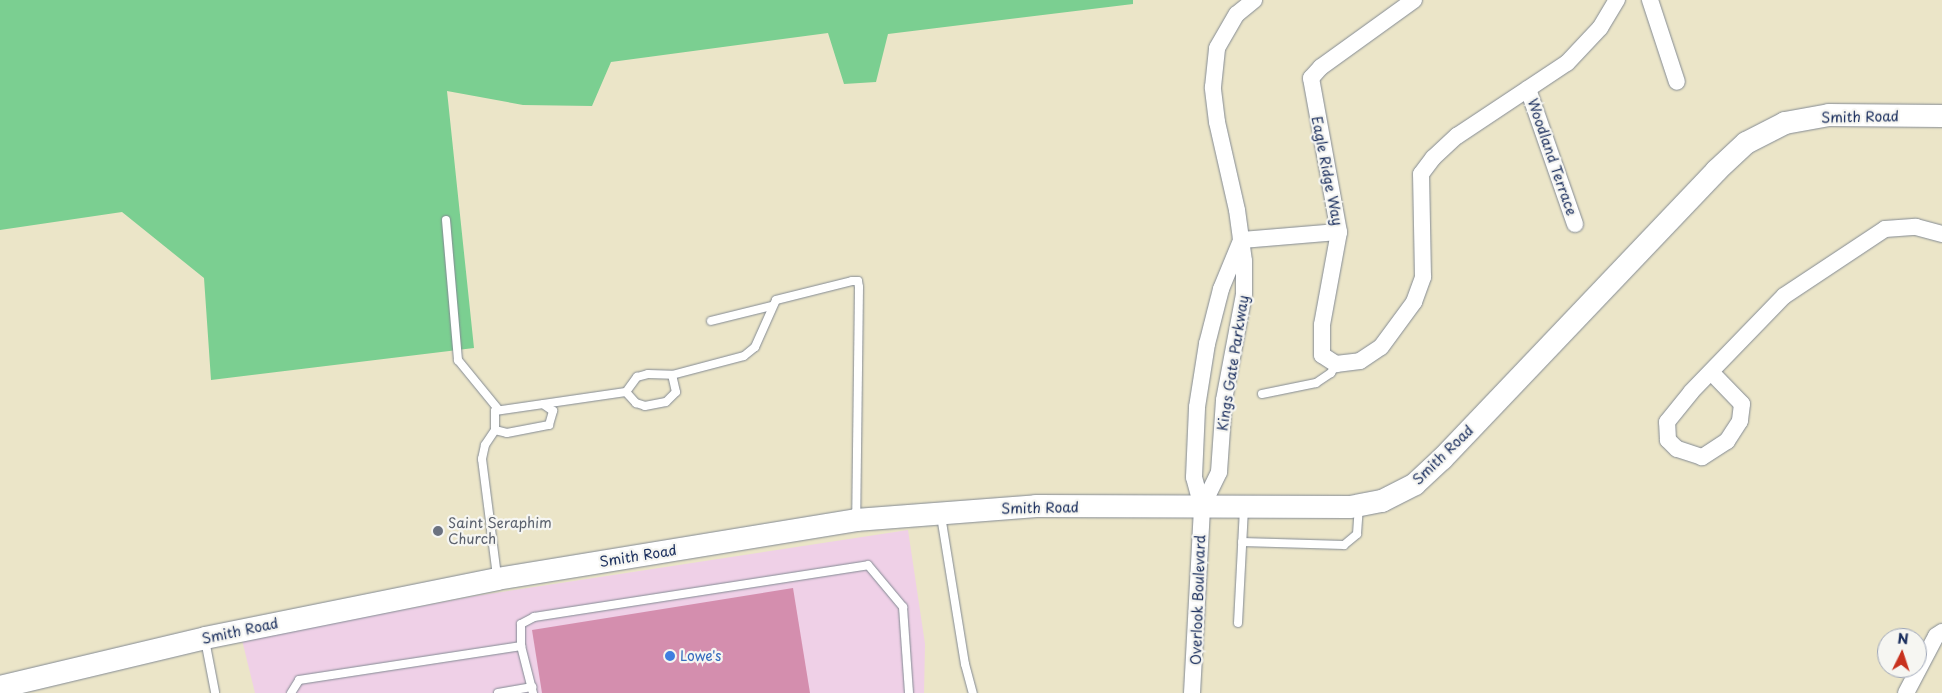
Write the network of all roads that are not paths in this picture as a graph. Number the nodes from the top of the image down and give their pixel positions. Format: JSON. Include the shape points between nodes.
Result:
{"nodes":[{"id":1,"x":1254,"y":0,"type":"edge"},
{"id":2,"x":1414,"y":0,"type":"edge"},
{"id":3,"x":1617,"y":0,"type":"edge"},
{"id":4,"x":1650,"y":0,"type":"edge"},
{"id":5,"x":1677,"y":82,"type":"dead end"},
{"id":6,"x":1528,"y":89,"type":"junction"},
{"id":7,"x":1942,"y":116,"type":"edge"},
{"id":8,"x":446,"y":220,"type":"dead end"},
{"id":9,"x":1575,"y":224,"type":"dead end"},
{"id":10,"x":1339,"y":232,"type":"junction"},
{"id":11,"x":1942,"y":234,"type":"edge"},
{"id":12,"x":1241,"y":240,"type":"junction"},
{"id":13,"x":771,"y":306,"type":"junction"},
{"id":14,"x":711,"y":321,"type":"dead end"},
{"id":15,"x":1336,"y":364,"type":"junction"},
{"id":16,"x":1712,"y":373,"type":"junction"},
{"id":17,"x":672,"y":375,"type":"junction"},
{"id":18,"x":626,"y":392,"type":"junction"},
{"id":19,"x":1262,"y":394,"type":"dead end"},
{"id":20,"x":543,"y":404,"type":"junction"},
{"id":21,"x":498,"y":409,"type":"junction"},
{"id":22,"x":494,"y":430,"type":"junction"},
{"id":23,"x":1359,"y":505,"type":"junction"},
{"id":24,"x":1202,"y":507,"type":"junction"},
{"id":25,"x":1244,"y":507,"type":"junction"},
{"id":26,"x":940,"y":512,"type":"junction"},
{"id":27,"x":856,"y":520,"type":"junction"},
{"id":28,"x":1242,"y":542,"type":"junction"},
{"id":29,"x":497,"y":580,"type":"junction"},
{"id":30,"x":1238,"y":623,"type":"dead end"},
{"id":31,"x":1942,"y":632,"type":"edge"},
{"id":32,"x":205,"y":638,"type":"junction"},
{"id":33,"x":521,"y":646,"type":"junction"},
{"id":34,"x":0,"y":687,"type":"edge"},
{"id":35,"x":532,"y":690,"type":"edge"},
{"id":36,"x":213,"y":693,"type":"edge"},
{"id":37,"x":291,"y":693,"type":"edge"},
{"id":38,"x":498,"y":693,"type":"edge"},
{"id":39,"x":908,"y":693,"type":"edge"},
{"id":40,"x":973,"y":693,"type":"edge"},
{"id":41,"x":1192,"y":693,"type":"edge"},
{"id":42,"x":1906,"y":693,"type":"edge"}],
"edges":[{"from":1,"to":12,"type":"street","name":"Kings Gate Parkway","via":[[1237,14],[1217,48],[1213,87]]},
{"from":2,"to":10,"type":"street","name":"Eagle Ridge Way","via":[[1321,67],[1311,78]]},
{"from":3,"to":6,"type":"street","via":[[1600,28],[1567,63]]},
{"from":4,"to":5,"type":"street"},
{"from":6,"to":9,"type":"street","name":"Woodland Terrace"},
{"from":6,"to":15,"type":"street","via":[[1457,136],[1421,174],[1423,277],[1414,302],[1381,347],[1360,362]]},
{"from":7,"to":23,"type":"street","name":"Smith Road","via":[[1829,115],[1785,123],[1746,143],[1429,472],[1415,484],[1382,501]]},
{"from":8,"to":21,"type":"lane","via":[[458,360]]},
{"from":10,"to":12,"type":"street","name":"Eagle Ridge Way"},
{"from":10,"to":15,"type":"street","name":"Eagle Ridge Way","via":[[1322,325],[1322,355]]},
{"from":11,"to":16,"type":"street","via":[[1916,227],[1885,229],[1784,296]]},
{"from":12,"to":24,"type":"street","name":"Kings Gate Parkway","via":[[1244,294],[1224,400],[1219,472]]},
{"from":12,"to":24,"type":"street","name":"Kings Gate Parkway","via":[[1214,317],[1197,407],[1194,477]]},
{"from":13,"to":14,"type":"lane"},
{"from":13,"to":17,"type":"lane","via":[[755,347],[744,356]]},
{"from":13,"to":27,"type":"lane","via":[[784,298],[858,282]]},
{"from":15,"to":19,"type":"lane","via":[[1331,373],[1316,383]]},
{"from":16,"to":16,"type":"street","via":[[1667,422],[1668,440],[1672,445],[1702,457],[1727,441],[1740,421],[1742,404]]},
{"from":17,"to":18,"type":"lane","via":[[658,373],[637,378]]},
{"from":17,"to":18,"type":"lane","via":[[676,392],[666,402],[645,406],[636,403]]},
{"from":18,"to":20,"type":"lane"},
{"from":20,"to":21,"type":"lane"},
{"from":20,"to":22,"type":"lane","via":[[553,411],[549,426],[507,433]]},
{"from":21,"to":22,"type":"lane","via":[[494,413]]},
{"from":22,"to":29,"type":"lane","via":[[485,445],[482,476]]},
{"from":23,"to":25,"type":"street","name":"Smith Road"},
{"from":23,"to":28,"type":"lane","via":[[1357,534],[1344,545]]},
{"from":24,"to":25,"type":"street","name":"Smith Road"},
{"from":24,"to":26,"type":"street","name":"Smith Road","via":[[1036,506]]},
{"from":24,"to":41,"type":"street","name":"Overlook Boulevard"},
{"from":25,"to":28,"type":"lane"},
{"from":26,"to":27,"type":"street","name":"Smith Road"},
{"from":26,"to":40,"type":"lane","via":[[965,664]]},
{"from":27,"to":29,"type":"street","name":"Smith Road"},
{"from":28,"to":30,"type":"lane"},
{"from":29,"to":32,"type":"street","name":"Smith Road"},
{"from":31,"to":42,"type":"street","via":[[1936,636]]},
{"from":32,"to":34,"type":"street","name":"Smith Road"},
{"from":32,"to":36,"type":"lane"},
{"from":33,"to":35,"type":"lane"},
{"from":33,"to":37,"type":"lane","via":[[299,680]]},
{"from":33,"to":39,"type":"lane","via":[[521,624],[534,617],[868,565],[902,607]]},
{"from":35,"to":38,"type":"lane"}]}
